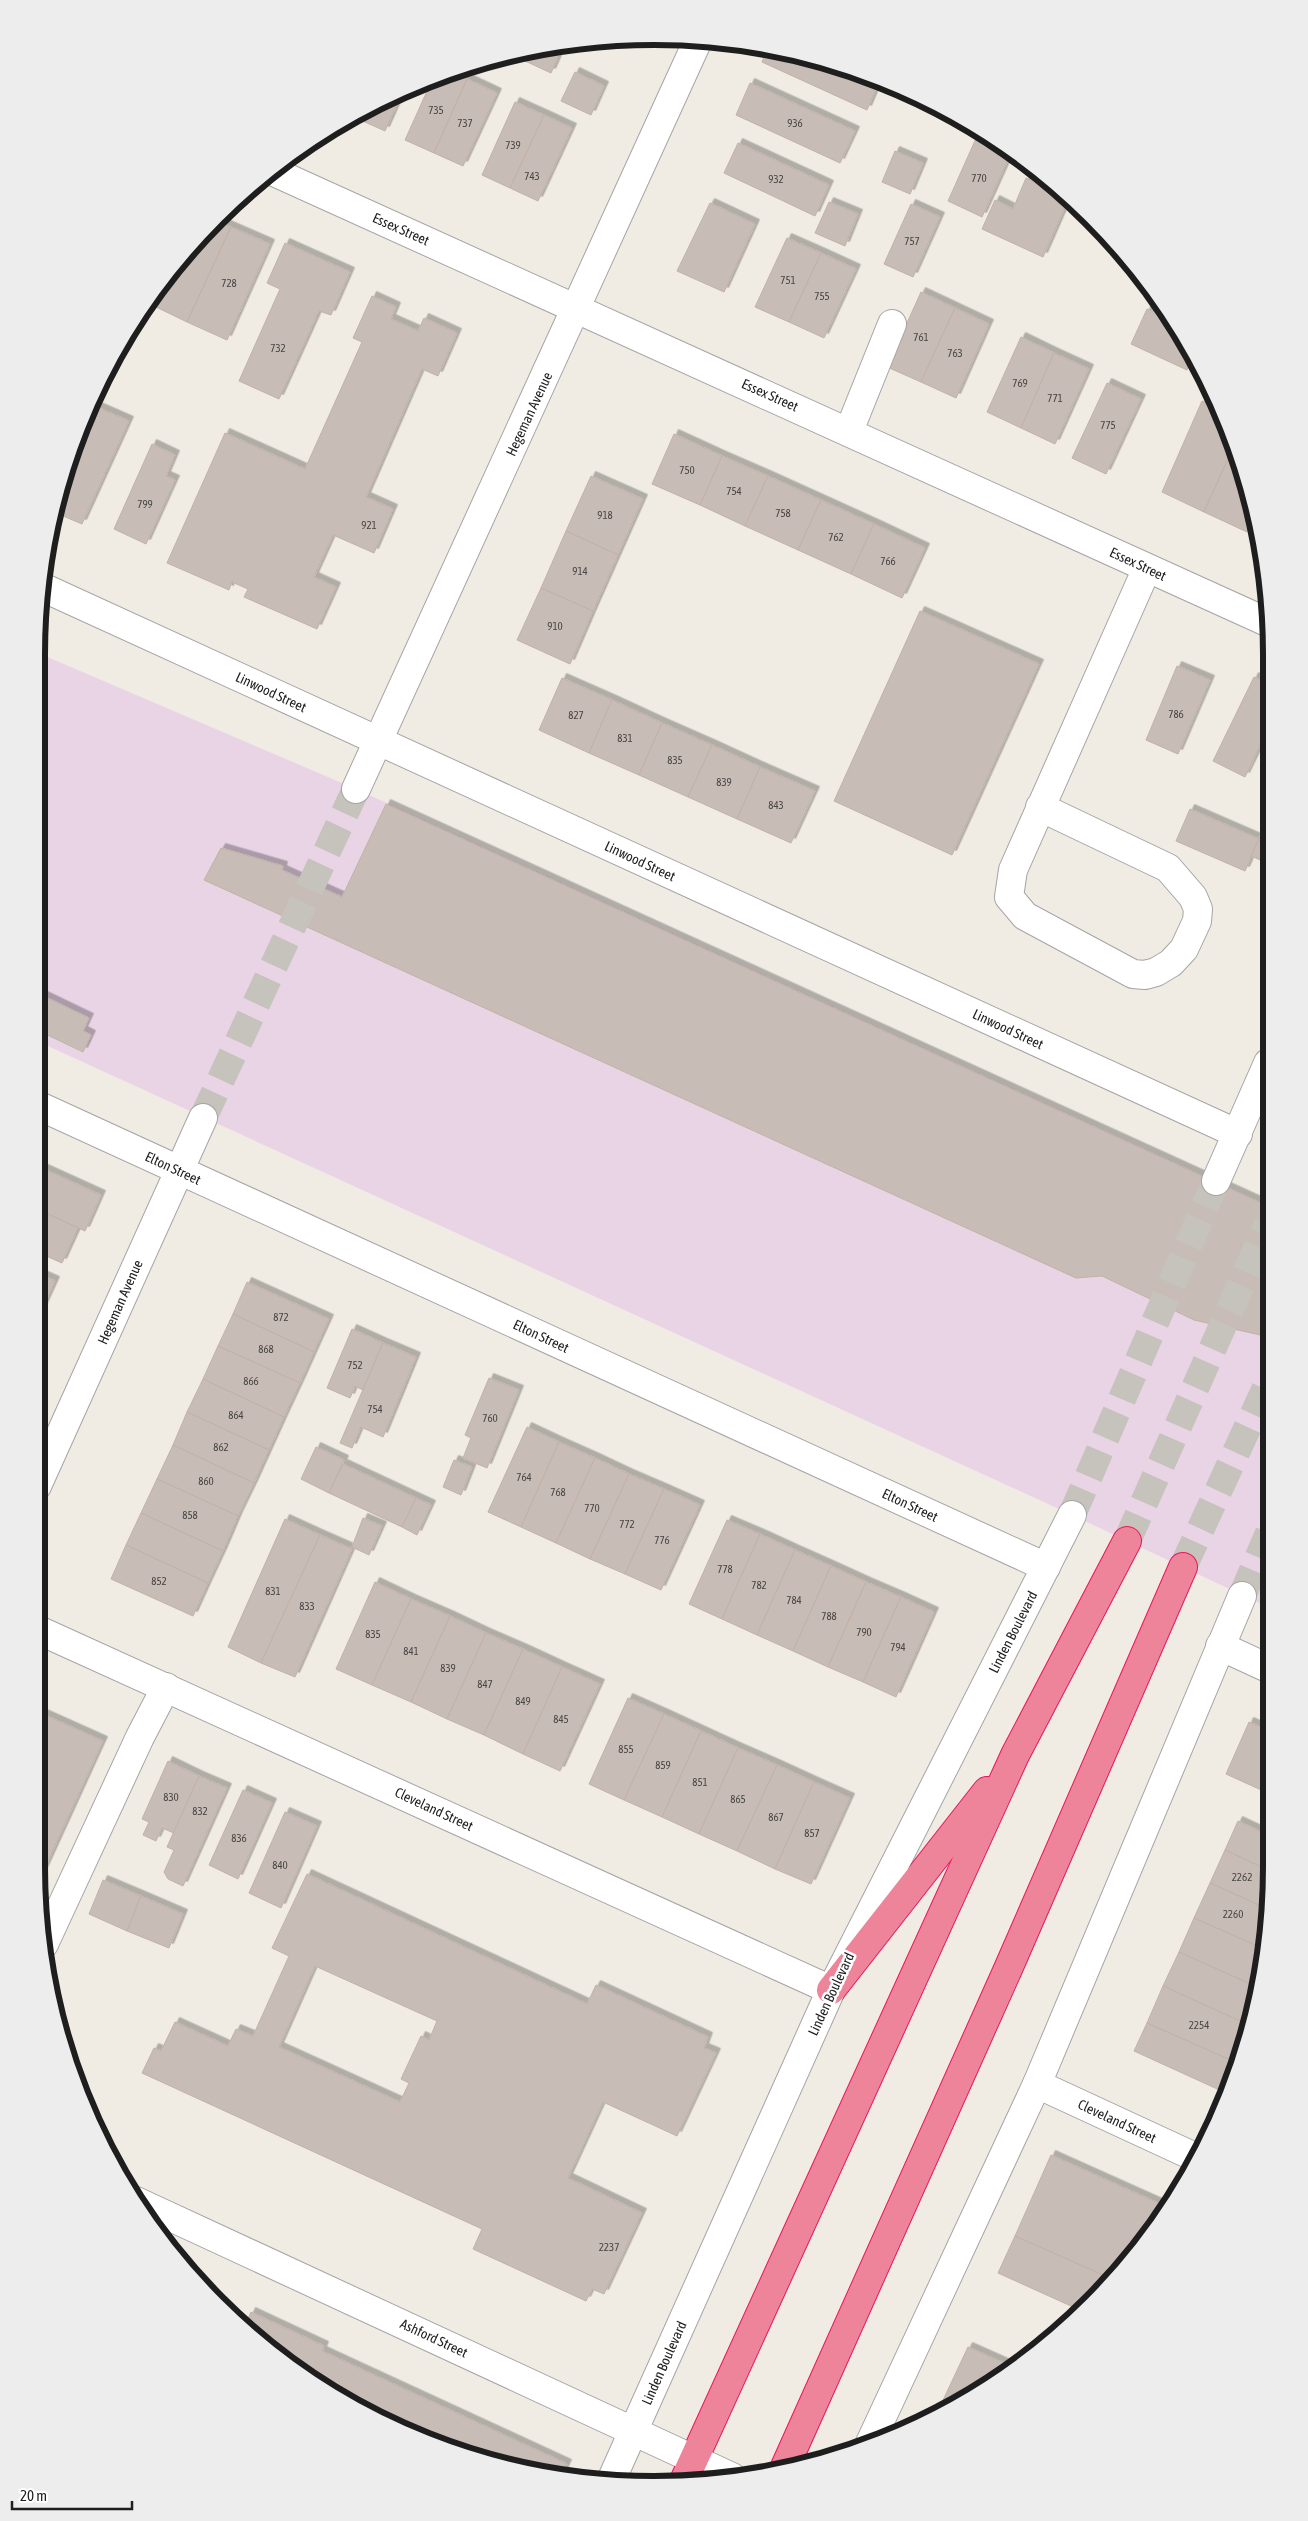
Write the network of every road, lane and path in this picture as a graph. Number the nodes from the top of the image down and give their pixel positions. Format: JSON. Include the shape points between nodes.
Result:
{"nodes":[{"id":1,"x":695,"y":46,"type":"edge"},
{"id":2,"x":279,"y":174,"type":"edge"},
{"id":3,"x":577,"y":308,"type":"junction"},
{"id":4,"x":892,"y":324,"type":"dead end"},
{"id":5,"x":849,"y":431,"type":"junction"},
{"id":6,"x":1147,"y":568,"type":"junction"},
{"id":7,"x":48,"y":590,"type":"edge"},
{"id":8,"x":1262,"y":620,"type":"edge"},
{"id":9,"x":378,"y":742,"type":"junction"},
{"id":10,"x":356,"y":789,"type":"tunnel mouth"},
{"id":11,"x":1040,"y":807,"type":"junction"},
{"id":12,"x":1263,"y":1076,"type":"edge"},
{"id":13,"x":45,"y":1109,"type":"edge"},
{"id":14,"x":203,"y":1118,"type":"tunnel mouth"},
{"id":15,"x":1238,"y":1134,"type":"junction"},
{"id":16,"x":179,"y":1171,"type":"junction"},
{"id":17,"x":1216,"y":1181,"type":"tunnel mouth"},
{"id":18,"x":45,"y":1468,"type":"edge"},
{"id":19,"x":1072,"y":1515,"type":"tunnel mouth"},
{"id":20,"x":1127,"y":1541,"type":"tunnel mouth"},
{"id":21,"x":1046,"y":1567,"type":"junction"},
{"id":22,"x":1183,"y":1567,"type":"tunnel mouth"},
{"id":23,"x":1242,"y":1596,"type":"tunnel mouth"},
{"id":24,"x":45,"y":1633,"type":"edge"},
{"id":25,"x":1220,"y":1646,"type":"junction"},
{"id":26,"x":1263,"y":1666,"type":"edge"},
{"id":27,"x":166,"y":1687,"type":"junction"},
{"id":28,"x":1015,"y":1754,"type":"junction"},
{"id":29,"x":49,"y":1934,"type":"edge"},
{"id":30,"x":831,"y":1990,"type":"junction"},
{"id":31,"x":1037,"y":2084,"type":"junction"},
{"id":32,"x":1190,"y":2155,"type":"edge"},
{"id":33,"x":150,"y":2207,"type":"edge"},
{"id":34,"x":634,"y":2432,"type":"junction"},
{"id":35,"x":874,"y":2435,"type":"edge"},
{"id":36,"x":788,"y":2461,"type":"edge"},
{"id":37,"x":688,"y":2472,"type":"edge"},
{"id":38,"x":705,"y":2474,"type":"edge"},
{"id":39,"x":614,"y":2475,"type":"edge"}],
"edges":[{"from":1,"to":3,"type":"street","name":"Hegeman Avenue"},
{"from":2,"to":3,"type":"street","name":"Essex Street"},
{"from":3,"to":5,"type":"street","name":"Essex Street"},
{"from":3,"to":9,"type":"street","name":"Hegeman Avenue"},
{"from":4,"to":5,"type":"street"},
{"from":5,"to":6,"type":"street","name":"Essex Street"},
{"from":6,"to":8,"type":"street","name":"Essex Street"},
{"from":6,"to":11,"type":"street"},
{"from":7,"to":9,"type":"street","name":"Linwood Street"},
{"from":9,"to":10,"type":"street","name":"Hegeman Avenue"},
{"from":9,"to":15,"type":"street","name":"Linwood Street"},
{"from":11,"to":11,"type":"street","via":[[1013,870],[1009,885],[1013,904],[1025,916],[1132,974],[1156,972],[1171,963],[1184,949],[1197,921],[1198,909],[1186,886],[1168,868]]},
{"from":12,"to":15,"type":"street"},
{"from":13,"to":16,"type":"street","name":"Elton Street"},
{"from":14,"to":16,"type":"street","name":"Hegeman Avenue"},
{"from":15,"to":17,"type":"street"},
{"from":16,"to":18,"type":"street","name":"Hegeman Avenue"},
{"from":16,"to":21,"type":"street","name":"Elton Street"},
{"from":19,"to":21,"type":"street","name":"Linden Boulevard"},
{"from":20,"to":28,"type":"highway"},
{"from":21,"to":30,"type":"street","name":"Linden Boulevard"},
{"from":22,"to":36,"type":"highway","via":[[1008,1969]]},
{"from":23,"to":25,"type":"street"},
{"from":24,"to":27,"type":"street","name":"Cleveland Street"},
{"from":25,"to":26,"type":"street"},
{"from":25,"to":31,"type":"street"},
{"from":27,"to":29,"type":"street"},
{"from":27,"to":30,"type":"street","name":"Cleveland Street"},
{"from":28,"to":30,"type":"highway"},
{"from":28,"to":37,"type":"highway"},
{"from":30,"to":34,"type":"street","name":"Linden Boulevard"},
{"from":31,"to":32,"type":"street","name":"Cleveland Street"},
{"from":31,"to":35,"type":"street"},
{"from":33,"to":34,"type":"street","name":"Ashford Street"},
{"from":34,"to":37,"type":"street","name":"Ashford Street"},
{"from":34,"to":39,"type":"street","name":"Linden Boulevard"},
{"from":37,"to":38,"type":"street","name":"Ashford Street"}]}
